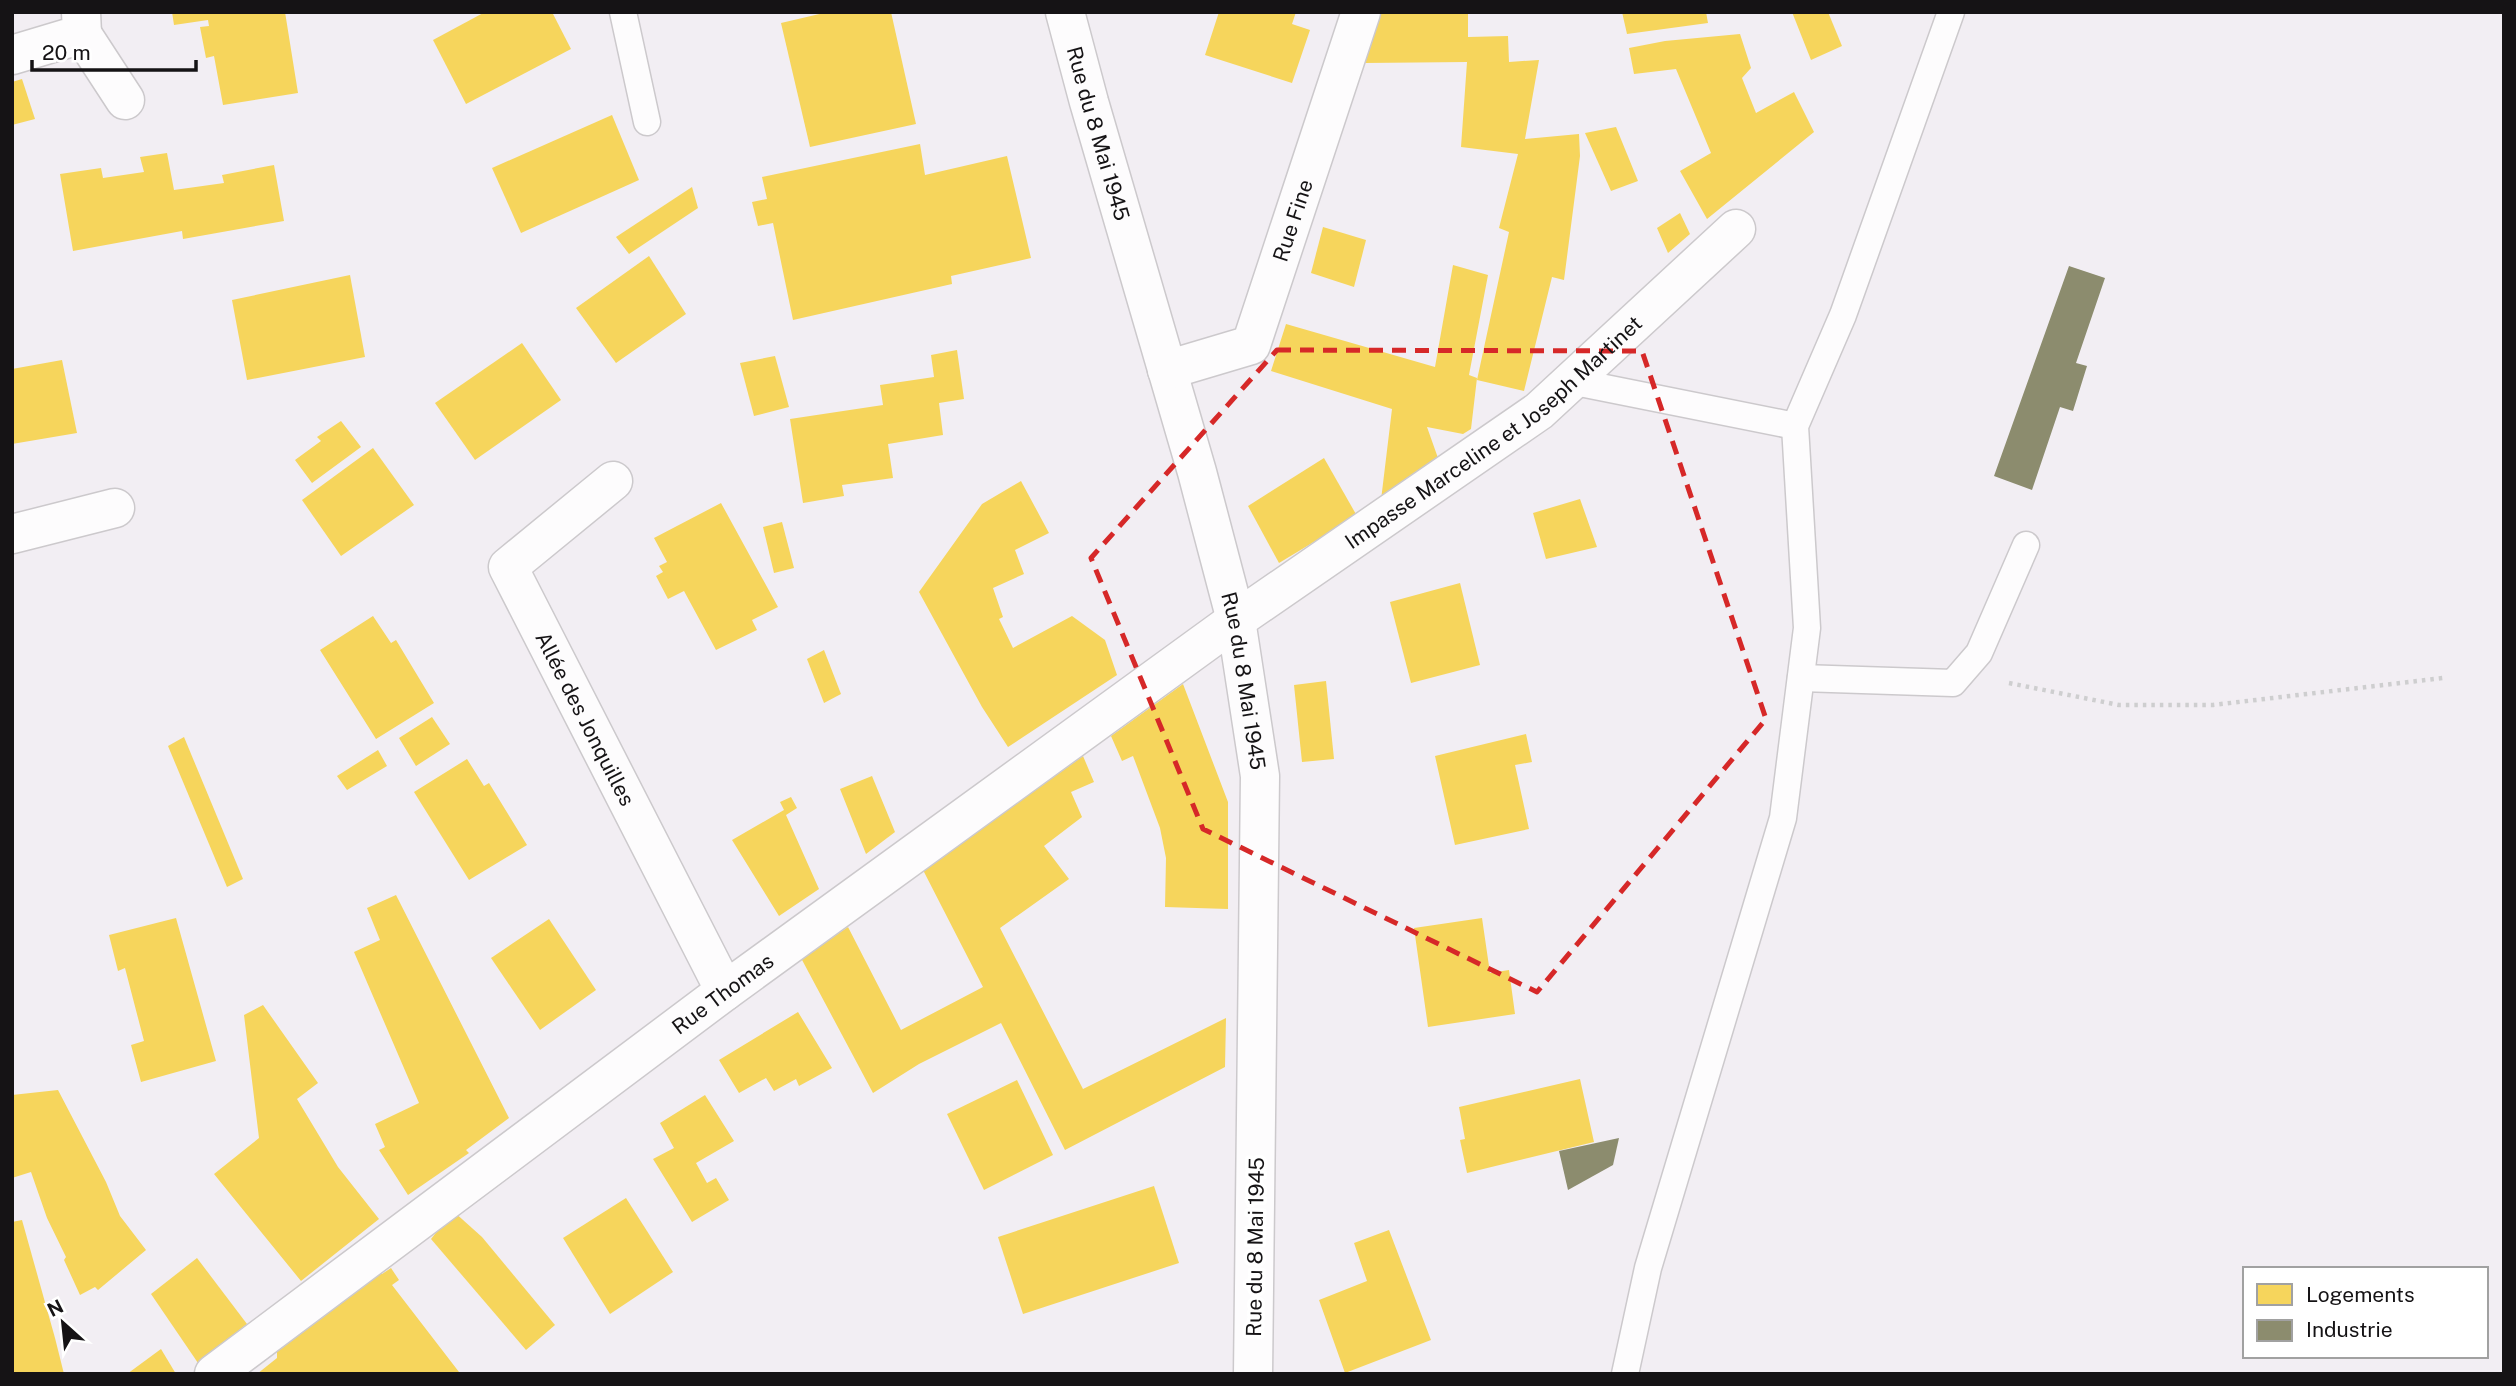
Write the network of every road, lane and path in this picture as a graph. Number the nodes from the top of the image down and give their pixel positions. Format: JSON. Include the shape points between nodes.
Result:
{"nodes":[{"id":1,"x":623,"y":12,"type":"edge"},
{"id":2,"x":1065,"y":12,"type":"edge"},
{"id":3,"x":1361,"y":12,"type":"edge"},
{"id":4,"x":1951,"y":12,"type":"edge"},
{"id":5,"x":81,"y":23,"type":"edge"},
{"id":6,"x":12,"y":55,"type":"edge"},
{"id":7,"x":125,"y":100,"type":"dead end"},
{"id":8,"x":648,"y":122,"type":"dead end"},
{"id":9,"x":1736,"y":229,"type":"dead end"},
{"id":10,"x":1167,"y":370,"type":"junction"},
{"id":11,"x":1570,"y":382,"type":"junction"},
{"id":12,"x":1796,"y":426,"type":"junction"},
{"id":13,"x":613,"y":481,"type":"dead end"},
{"id":14,"x":115,"y":508,"type":"dead end"},
{"id":15,"x":12,"y":534,"type":"edge"},
{"id":16,"x":2025,"y":545,"type":"dead end"},
{"id":17,"x":1236,"y":620,"type":"junction"},
{"id":18,"x":1801,"y":678,"type":"junction"},
{"id":19,"x":2443,"y":678,"type":"dead end"},
{"id":20,"x":1953,"y":682,"type":"junction"},
{"id":21,"x":725,"y":991,"type":"junction"},
{"id":22,"x":214,"y":1374,"type":"edge"},
{"id":23,"x":1253,"y":1374,"type":"edge"},
{"id":24,"x":1625,"y":1374,"type":"edge"}],
"edges":[{"from":1,"to":8,"type":"lane"},
{"from":2,"to":10,"type":"street","name":"Rue du 8 Mai 1945"},
{"from":3,"to":10,"type":"street","name":"Rue Fine","via":[[1251,345]]},
{"from":4,"to":12,"type":"lane","via":[[1843,315]]},
{"from":5,"to":6,"type":"street"},
{"from":5,"to":7,"type":"street"},
{"from":9,"to":11,"type":"street","name":"Impasse Marceline et Joseph Martinet"},
{"from":10,"to":17,"type":"street","name":"Rue du 8 Mai 1945"},
{"from":11,"to":12,"type":"lane"},
{"from":11,"to":17,"type":"street","name":"Impasse Marceline et Joseph Martinet","via":[[1539,411]]},
{"from":12,"to":18,"type":"lane","via":[[1807,628]]},
{"from":13,"to":21,"type":"street","name":"Allée des Jonquilles","via":[[509,567]]},
{"from":14,"to":15,"type":"street"},
{"from":16,"to":20,"type":"lane","via":[[1979,653]]},
{"from":17,"to":21,"type":"street","name":"Rue Thomas"},
{"from":17,"to":23,"type":"street","name":"Rue du 8 Mai 1945","via":[[1260,776]]},
{"from":18,"to":20,"type":"lane"},
{"from":18,"to":24,"type":"lane","via":[[1783,818],[1648,1268]]},
{"from":19,"to":20,"type":"path","via":[[2213,705],[2119,705],[1990,679]]},
{"from":21,"to":22,"type":"street","name":"Rue Thomas"}]}
